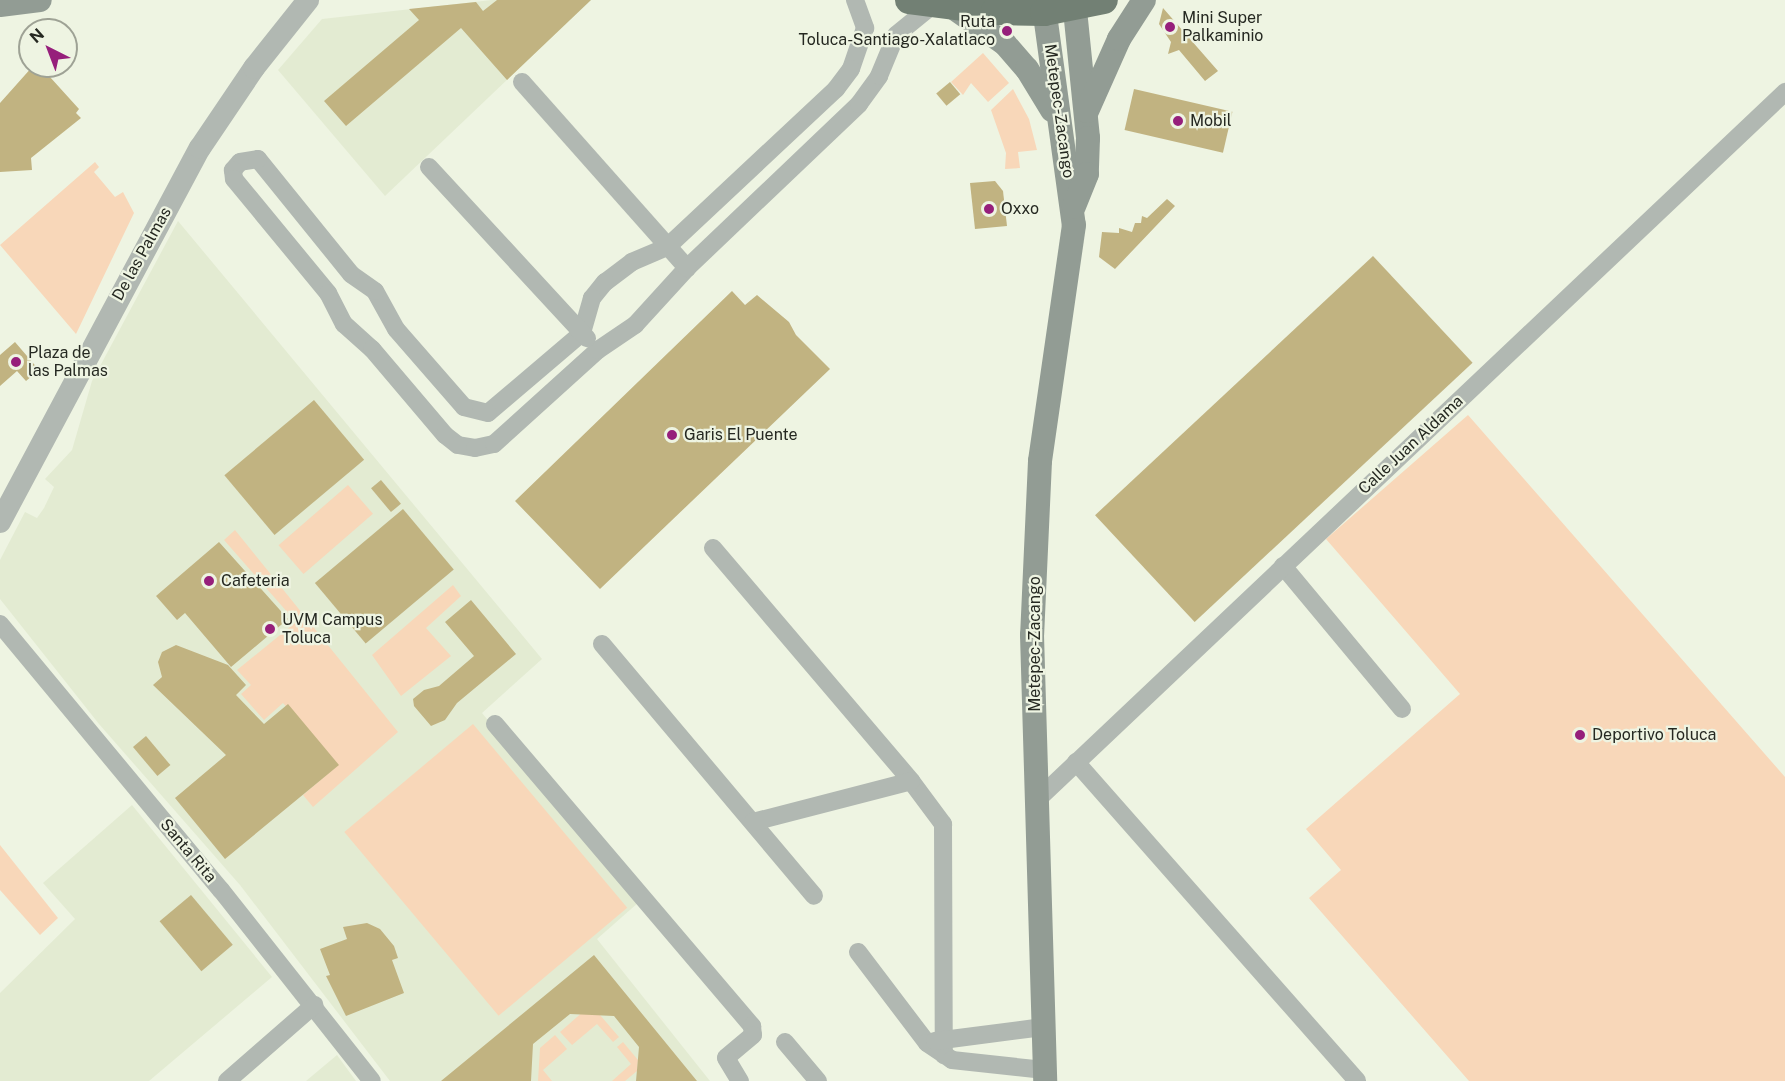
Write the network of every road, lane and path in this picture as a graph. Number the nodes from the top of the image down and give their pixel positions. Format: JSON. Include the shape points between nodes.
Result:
{"nodes":[{"id":1,"x":40,"y":0,"type":"edge"},
{"id":2,"x":308,"y":0,"type":"edge"},
{"id":3,"x":855,"y":0,"type":"edge"},
{"id":4,"x":1104,"y":0,"type":"edge"},
{"id":5,"x":1144,"y":0,"type":"edge"},
{"id":6,"x":931,"y":3,"type":"edge"},
{"id":7,"x":0,"y":4,"type":"edge"},
{"id":8,"x":1074,"y":4,"type":"edge"},
{"id":9,"x":1044,"y":6,"type":"edge"},
{"id":10,"x":865,"y":28,"type":"junction"},
{"id":11,"x":896,"y":35,"type":"junction"},
{"id":12,"x":851,"y":69,"type":"junction"},
{"id":13,"x":879,"y":76,"type":"junction"},
{"id":14,"x":522,"y":82,"type":"dead end"},
{"id":15,"x":1785,"y":92,"type":"edge"},
{"id":16,"x":1086,"y":113,"type":"junction"},
{"id":17,"x":1059,"y":123,"type":"junction"},
{"id":18,"x":429,"y":167,"type":"dead end"},
{"id":19,"x":1073,"y":209,"type":"junction"},
{"id":20,"x":667,"y":247,"type":"junction"},
{"id":21,"x":687,"y":268,"type":"junction"},
{"id":22,"x":351,"y":274,"type":"junction"},
{"id":23,"x":328,"y":293,"type":"junction"},
{"id":24,"x":396,"y":329,"type":"junction"},
{"id":25,"x":582,"y":333,"type":"junction"},
{"id":26,"x":372,"y":349,"type":"junction"},
{"id":27,"x":598,"y":350,"type":"junction"},
{"id":28,"x":0,"y":522,"type":"edge"},
{"id":29,"x":713,"y":548,"type":"dead end"},
{"id":30,"x":1282,"y":566,"type":"junction"},
{"id":31,"x":0,"y":624,"type":"edge"},
{"id":32,"x":602,"y":645,"type":"dead end"},
{"id":33,"x":1402,"y":709,"type":"dead end"},
{"id":34,"x":495,"y":724,"type":"dead end"},
{"id":35,"x":1076,"y":762,"type":"junction"},
{"id":36,"x":911,"y":781,"type":"junction"},
{"id":37,"x":1038,"y":799,"type":"junction"},
{"id":38,"x":753,"y":822,"type":"junction"},
{"id":39,"x":814,"y":896,"type":"dead end"},
{"id":40,"x":858,"y":952,"type":"dead end"},
{"id":41,"x":315,"y":1005,"type":"junction"},
{"id":42,"x":1043,"y":1028,"type":"junction"},
{"id":43,"x":983,"y":1035,"type":"junction"},
{"id":44,"x":785,"y":1042,"type":"dead end"},
{"id":45,"x":938,"y":1046,"type":"junction"},
{"id":46,"x":987,"y":1064,"type":"junction"},
{"id":47,"x":1045,"y":1076,"type":"edge"},
{"id":48,"x":227,"y":1081,"type":"edge"},
{"id":49,"x":372,"y":1081,"type":"edge"},
{"id":50,"x":740,"y":1081,"type":"edge"},
{"id":51,"x":818,"y":1081,"type":"edge"},
{"id":52,"x":1357,"y":1081,"type":"edge"}],
"edges":[{"from":1,"to":7,"type":"main road"},
{"from":2,"to":28,"type":"street","name":"De las Palmas","via":[[241,86],[200,148]]},
{"from":3,"to":10,"type":"street"},
{"from":4,"to":8,"type":"highway"},
{"from":5,"to":16,"type":"main road","via":[[1119,39]]},
{"from":6,"to":9,"type":"highway"},
{"from":6,"to":11,"type":"street"},
{"from":6,"to":17,"type":"main road","via":[[1005,44],[1041,88]]},
{"from":8,"to":9,"type":"highway"},
{"from":8,"to":16,"type":"main road","name":"Metepec-Zacango"},
{"from":9,"to":17,"type":"main road","name":"Metepec-Zacango"},
{"from":10,"to":11,"type":"street"},
{"from":10,"to":12,"type":"street"},
{"from":11,"to":13,"type":"street"},
{"from":12,"to":13,"type":"street"},
{"from":12,"to":20,"type":"street","via":[[836,89]]},
{"from":13,"to":21,"type":"street","via":[[859,104]]},
{"from":14,"to":20,"type":"street"},
{"from":15,"to":30,"type":"street","name":"Calle Juan Aldama"},
{"from":16,"to":19,"type":"main road","name":"Metepec-Zacango","via":[[1087,174]]},
{"from":17,"to":19,"type":"main road","name":"Metepec-Zacango"},
{"from":18,"to":25,"type":"street"},
{"from":19,"to":37,"type":"main road","name":"Metepec-Zacango","via":[[1066,298],[1040,461],[1032,635]]},
{"from":20,"to":21,"type":"street"},
{"from":20,"to":25,"type":"street","via":[[632,262],[605,282],[592,298]]},
{"from":21,"to":27,"type":"street","via":[[635,325]]},
{"from":22,"to":23,"type":"street"},
{"from":22,"to":23,"type":"street","via":[[258,159],[240,162],[233,170],[234,179]]},
{"from":22,"to":24,"type":"street","via":[[375,291]]},
{"from":23,"to":26,"type":"street","via":[[336,315]]},
{"from":24,"to":25,"type":"street","via":[[464,407],[481,413],[494,409]]},
{"from":24,"to":26,"type":"street"},
{"from":25,"to":27,"type":"street"},
{"from":26,"to":27,"type":"street","via":[[445,435],[458,445],[475,448],[494,444],[510,432]]},
{"from":29,"to":36,"type":"street"},
{"from":30,"to":33,"type":"street"},
{"from":30,"to":35,"type":"street","name":"Calle Juan Aldama"},
{"from":31,"to":41,"type":"street","name":"Santa Rita"},
{"from":32,"to":38,"type":"street"},
{"from":34,"to":50,"type":"street","via":[[752,1026],[753,1035],[726,1058]]},
{"from":35,"to":37,"type":"street","name":"Calle Juan Aldama"},
{"from":35,"to":52,"type":"street"},
{"from":36,"to":38,"type":"street"},
{"from":36,"to":45,"type":"street","via":[[939,816],[944,831]]},
{"from":37,"to":42,"type":"main road","name":"Metepec-Zacango"},
{"from":38,"to":39,"type":"street"},
{"from":40,"to":45,"type":"street"},
{"from":41,"to":48,"type":"street"},
{"from":41,"to":49,"type":"street","name":"Santa Rita"},
{"from":42,"to":43,"type":"street"},
{"from":42,"to":47,"type":"main road","name":"Metepec-Zacango"},
{"from":43,"to":45,"type":"street"},
{"from":43,"to":46,"type":"street"},
{"from":44,"to":51,"type":"street"},
{"from":45,"to":46,"type":"street","via":[[952,1060]]},
{"from":46,"to":47,"type":"street"}]}
